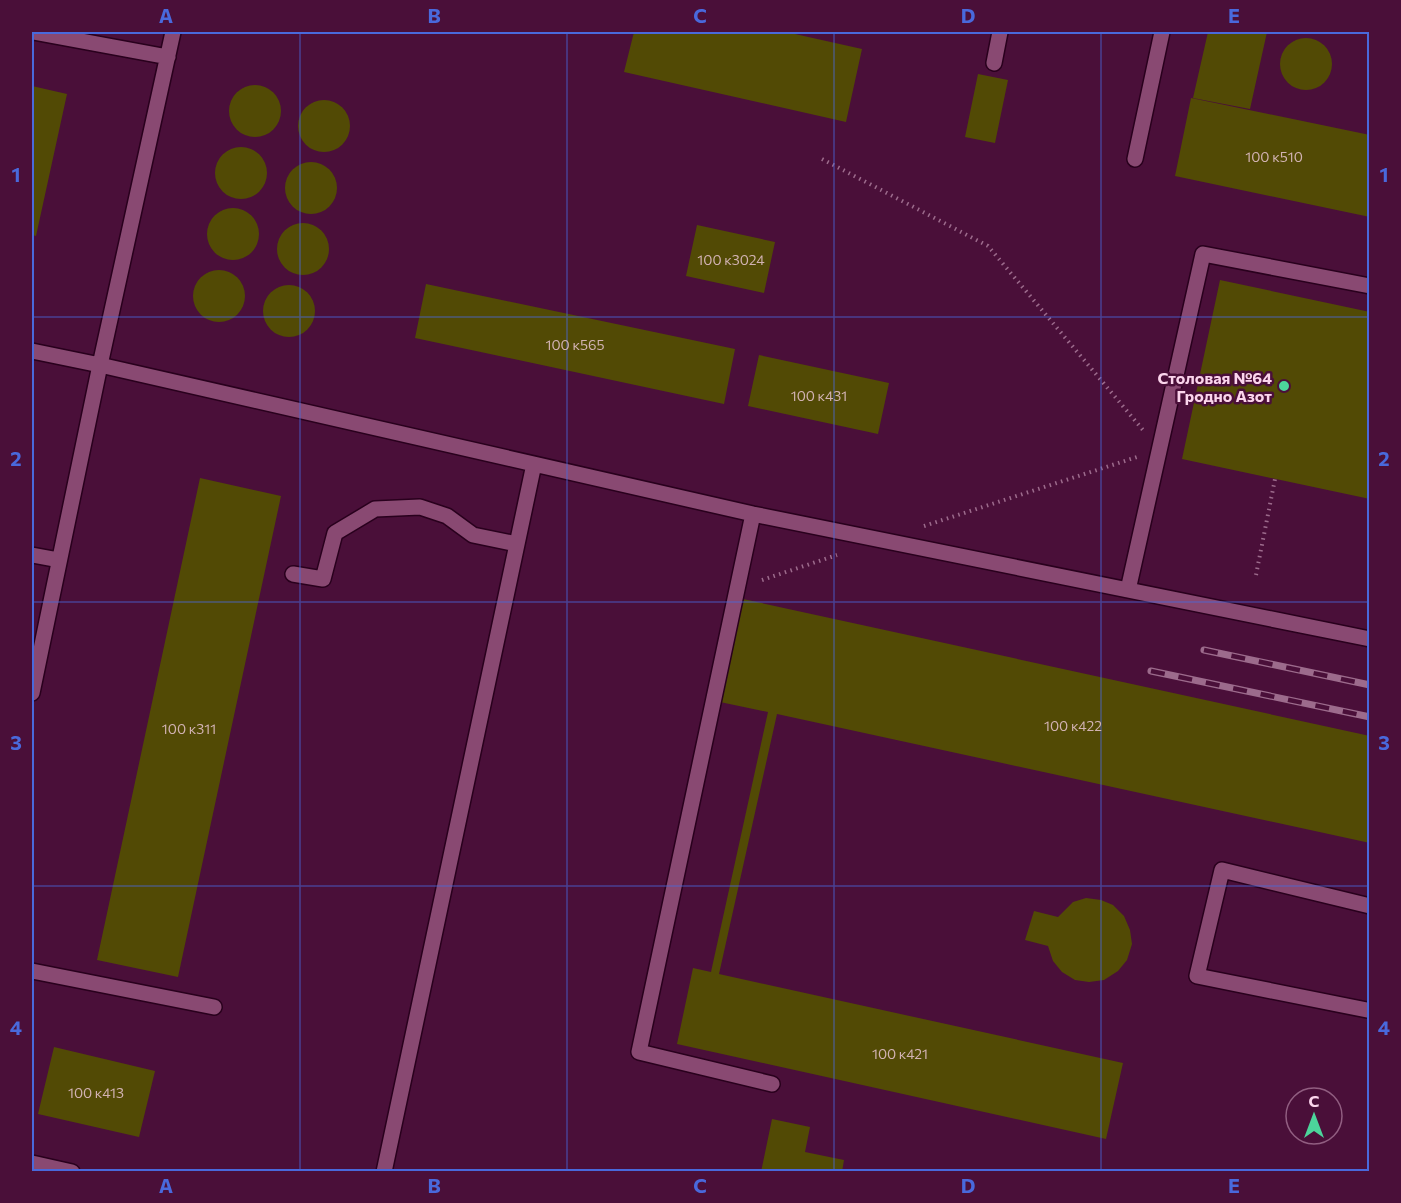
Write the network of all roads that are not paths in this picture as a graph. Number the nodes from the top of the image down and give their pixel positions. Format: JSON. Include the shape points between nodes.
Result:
{"nodes":[{"id":1,"x":33,"y":32,"type":"edge"},
{"id":2,"x":173,"y":32,"type":"edge"},
{"id":3,"x":1000,"y":32,"type":"edge"},
{"id":4,"x":1162,"y":32,"type":"edge"},
{"id":5,"x":168,"y":57,"type":"junction"},
{"id":6,"x":993,"y":63,"type":"dead end"},
{"id":7,"x":1135,"y":159,"type":"dead end"},
{"id":8,"x":1370,"y":286,"type":"edge"},
{"id":9,"x":32,"y":351,"type":"edge"},
{"id":10,"x":100,"y":365,"type":"junction"},
{"id":11,"x":534,"y":464,"type":"junction"},
{"id":12,"x":753,"y":514,"type":"junction"},
{"id":13,"x":517,"y":544,"type":"junction"},
{"id":14,"x":32,"y":555,"type":"edge"},
{"id":15,"x":59,"y":560,"type":"junction"},
{"id":16,"x":293,"y":574,"type":"dead end"},
{"id":17,"x":1128,"y":590,"type":"junction"},
{"id":18,"x":1370,"y":639,"type":"edge"},
{"id":19,"x":32,"y":693,"type":"edge"},
{"id":20,"x":1370,"y":906,"type":"edge"},
{"id":21,"x":32,"y":971,"type":"edge"},
{"id":22,"x":214,"y":1007,"type":"dead end"},
{"id":23,"x":1370,"y":1010,"type":"edge"},
{"id":24,"x":772,"y":1084,"type":"dead end"},
{"id":25,"x":32,"y":1163,"type":"edge"},
{"id":26,"x":72,"y":1172,"type":"edge"},
{"id":27,"x":384,"y":1172,"type":"edge"}],
"edges":[{"from":1,"to":5,"type":"lane"},
{"from":2,"to":5,"type":"lane"},
{"from":3,"to":6,"type":"lane"},
{"from":4,"to":7,"type":"lane"},
{"from":5,"to":10,"type":"lane"},
{"from":8,"to":17,"type":"lane","via":[[1203,254]]},
{"from":9,"to":10,"type":"lane"},
{"from":10,"to":11,"type":"lane"},
{"from":10,"to":15,"type":"lane"},
{"from":11,"to":12,"type":"lane"},
{"from":11,"to":13,"type":"lane"},
{"from":12,"to":17,"type":"lane"},
{"from":12,"to":24,"type":"lane","via":[[639,1052]]},
{"from":13,"to":16,"type":"lane","via":[[473,535],[447,516],[420,507],[375,509],[335,533],[323,579]]},
{"from":13,"to":27,"type":"lane"},
{"from":14,"to":15,"type":"lane"},
{"from":15,"to":19,"type":"lane"},
{"from":17,"to":18,"type":"lane"},
{"from":20,"to":23,"type":"lane","via":[[1222,870],[1197,976]]},
{"from":21,"to":22,"type":"lane"},
{"from":25,"to":26,"type":"lane"}]}
